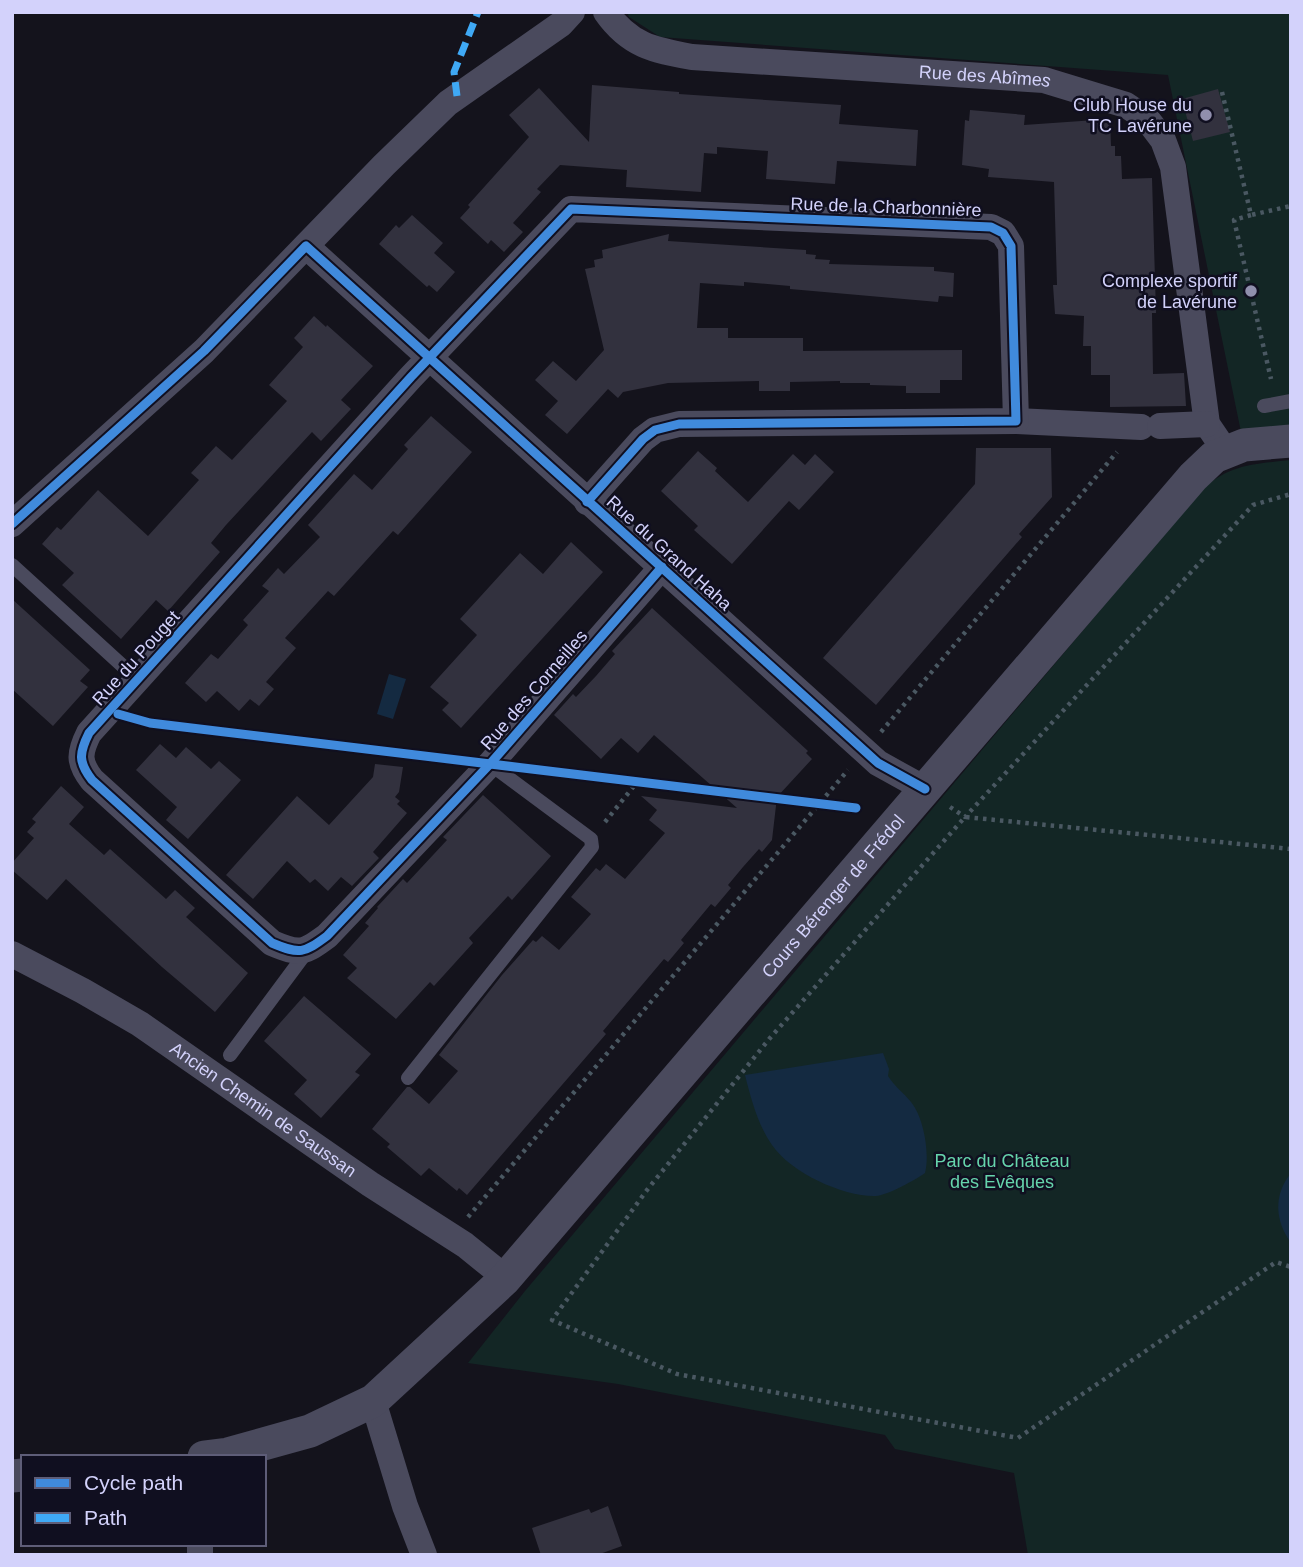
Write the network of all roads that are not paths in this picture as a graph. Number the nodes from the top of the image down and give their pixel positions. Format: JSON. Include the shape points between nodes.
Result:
{"nodes":[{"id":1,"x":572,"y":12,"type":"edge"},
{"id":2,"x":606,"y":12,"type":"edge"},
{"id":3,"x":306,"y":246,"type":"junction"},
{"id":4,"x":430,"y":358,"type":"junction"},
{"id":5,"x":1291,"y":401,"type":"edge"},
{"id":6,"x":1264,"y":406,"type":"dead end"},
{"id":7,"x":1016,"y":421,"type":"junction"},
{"id":8,"x":1207,"y":424,"type":"junction"},
{"id":9,"x":1291,"y":441,"type":"edge"},
{"id":10,"x":1226,"y":452,"type":"junction"},
{"id":11,"x":587,"y":502,"type":"junction"},
{"id":12,"x":12,"y":524,"type":"edge"},
{"id":13,"x":12,"y":565,"type":"edge"},
{"id":14,"x":662,"y":567,"type":"junction"},
{"id":15,"x":137,"y":679,"type":"junction"},
{"id":16,"x":490,"y":764,"type":"junction"},
{"id":17,"x":925,"y":789,"type":"junction"},
{"id":18,"x":308,"y":950,"type":"junction"},
{"id":19,"x":12,"y":954,"type":"edge"},
{"id":20,"x":230,"y":1055,"type":"dead end"},
{"id":21,"x":408,"y":1078,"type":"dead end"},
{"id":22,"x":504,"y":1280,"type":"junction"},
{"id":23,"x":381,"y":1392,"type":"junction"},
{"id":24,"x":220,"y":1455,"type":"edge"},
{"id":25,"x":424,"y":1555,"type":"edge"}],
"edges":[{"from":1,"to":3,"type":"street","via":[[447,103]]},
{"from":2,"to":8,"type":"street","name":"Rue des Abîmes","via":[[624,33],[649,49],[1044,80],[1126,105],[1147,119],[1163,140],[1173,167]]},
{"from":3,"to":4,"type":"street","name":"Rue du Grand Haha"},
{"from":3,"to":12,"type":"street","via":[[204,351]]},
{"from":4,"to":7,"type":"street","name":"Rue de la Charbonnière","via":[[571,209],[991,227],[1003,233],[1011,246]]},
{"from":4,"to":11,"type":"street","name":"Rue du Grand Haha"},
{"from":4,"to":15,"type":"street","name":"Rue du Pouget"},
{"from":5,"to":6,"type":"lane"},
{"from":7,"to":8,"type":"street","via":[[1151,427]]},
{"from":7,"to":11,"type":"street","via":[[679,424],[655,430],[643,439]]},
{"from":8,"to":10,"type":"street","name":"Rue des Abîmes"},
{"from":9,"to":10,"type":"street","name":"Cours Bérenger de Frédol","via":[[1244,445]]},
{"from":10,"to":17,"type":"street","name":"Cours Bérenger de Frédol","via":[[1193,477]]},
{"from":11,"to":14,"type":"street","name":"Rue du Grand Haha"},
{"from":13,"to":15,"type":"lane"},
{"from":14,"to":16,"type":"street","name":"Rue des Corneilles"},
{"from":14,"to":17,"type":"street","name":"Rue du Grand Haha","via":[[878,763]]},
{"from":15,"to":18,"type":"street","name":"Rue du Pouget","via":[[89,733],[82,748],[82,767],[272,943],[289,951]]},
{"from":16,"to":18,"type":"street","name":"Rue des Corneilles","via":[[327,936]]},
{"from":16,"to":21,"type":"lane","via":[[591,839],[593,848]]},
{"from":17,"to":22,"type":"street","name":"Cours Bérenger de Frédol"},
{"from":18,"to":20,"type":"lane","name":"Rue des Corneilles"},
{"from":19,"to":22,"type":"street","name":"Ancien Chemin de Saussan","via":[[140,1024],[459,1241]]},
{"from":22,"to":23,"type":"street","name":"Cours Bérenger de Frédol"},
{"from":23,"to":24,"type":"street","name":"Cours Bérenger de Frédol","via":[[310,1431]]},
{"from":23,"to":25,"type":"street","via":[[375,1414]]}]}
